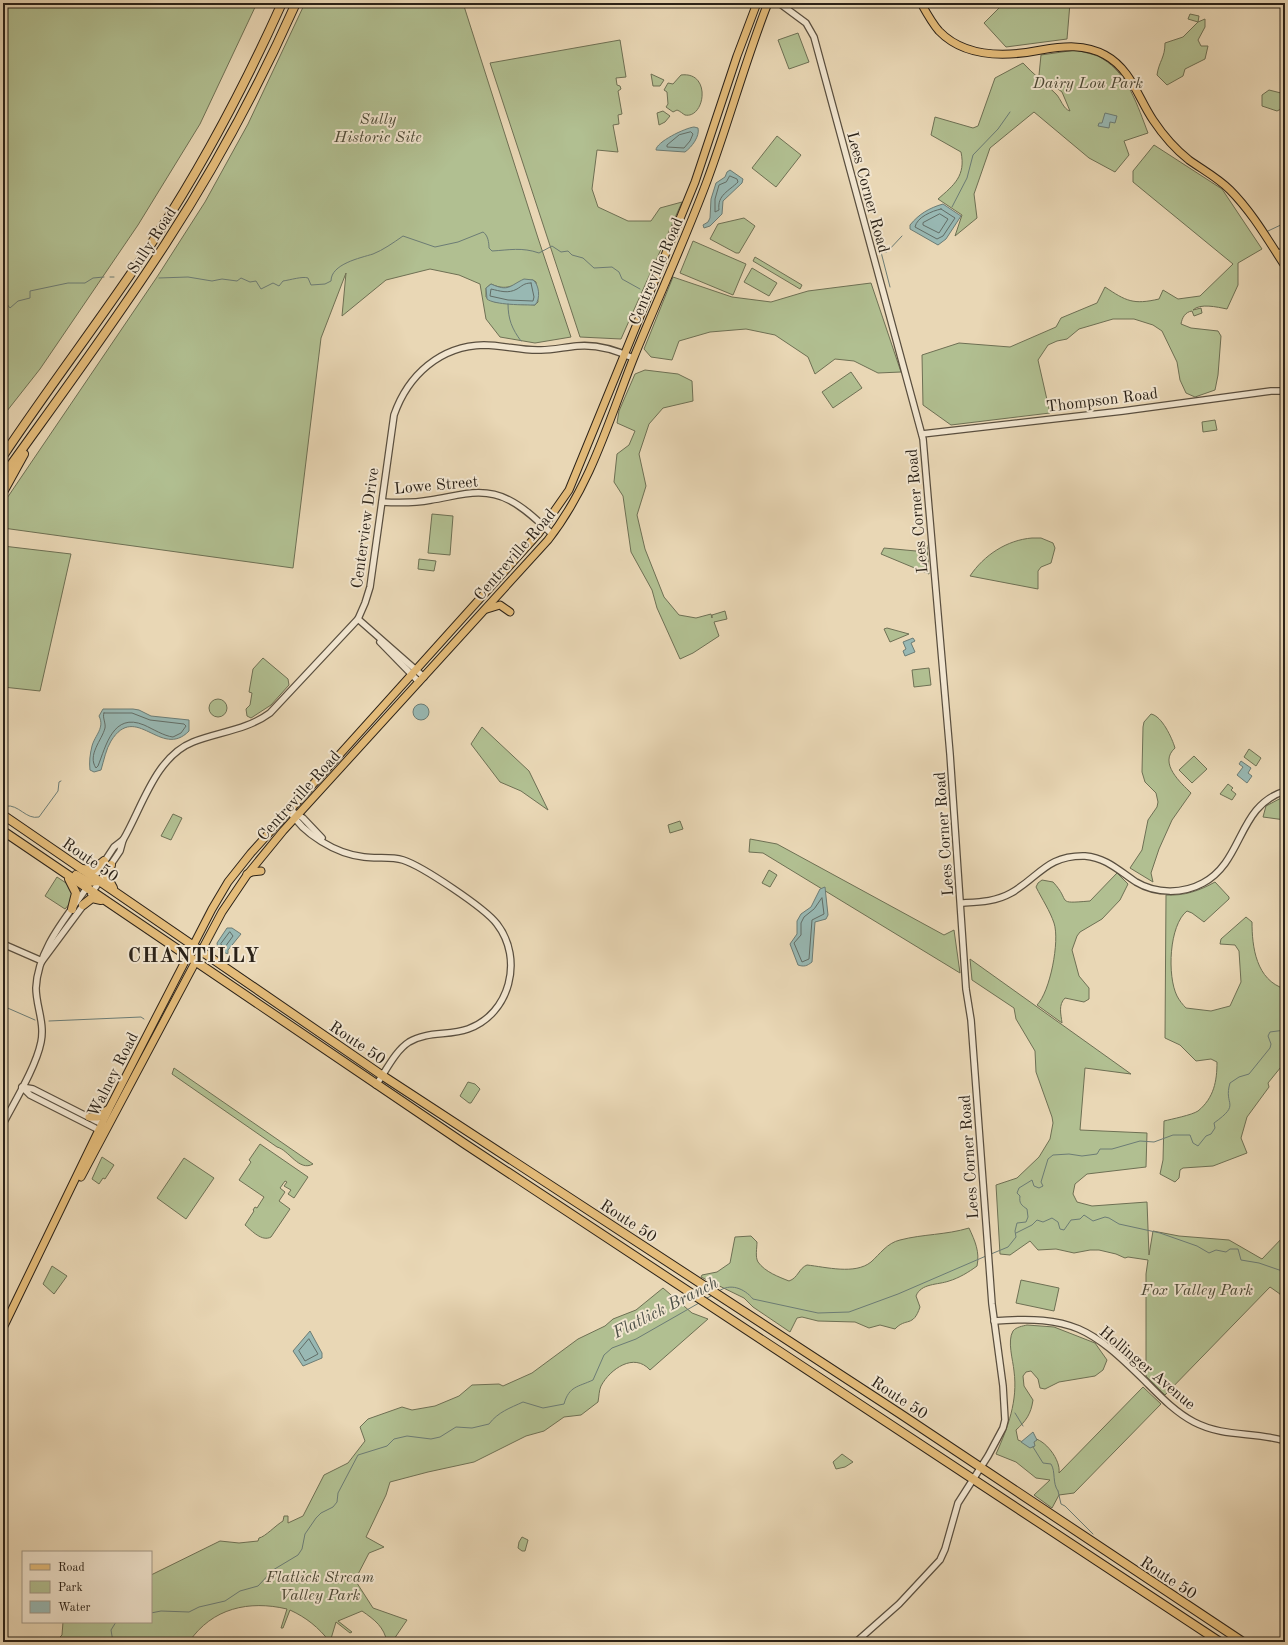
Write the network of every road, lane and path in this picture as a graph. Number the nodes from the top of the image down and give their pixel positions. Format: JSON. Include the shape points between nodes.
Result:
{"nodes":[{"id":1,"x":276,"y":3,"type":"edge"},
{"id":2,"x":282,"y":3,"type":"edge"},
{"id":3,"x":296,"y":3,"type":"edge"},
{"id":4,"x":301,"y":3,"type":"edge"},
{"id":5,"x":757,"y":3,"type":"edge"},
{"id":6,"x":768,"y":3,"type":"edge"},
{"id":7,"x":779,"y":3,"type":"edge"},
{"id":8,"x":920,"y":3,"type":"edge"},
{"id":9,"x":281,"y":35,"type":"junction"},
{"id":10,"x":248,"y":76,"type":"junction"},
{"id":11,"x":1285,"y":250,"type":"edge"},
{"id":12,"x":1278,"y":254,"type":"junction"},
{"id":13,"x":1285,"y":266,"type":"edge"},
{"id":14,"x":623,"y":354,"type":"junction"},
{"id":15,"x":633,"y":358,"type":"junction"},
{"id":16,"x":1285,"y":391,"type":"edge"},
{"id":17,"x":35,"y":410,"type":"junction"},
{"id":18,"x":40,"y":424,"type":"junction"},
{"id":19,"x":922,"y":434,"type":"junction"},
{"id":20,"x":3,"y":447,"type":"edge"},
{"id":21,"x":3,"y":456,"type":"edge"},
{"id":22,"x":3,"y":476,"type":"edge"},
{"id":23,"x":3,"y":492,"type":"edge"},
{"id":24,"x":382,"y":502,"type":"junction"},
{"id":25,"x":544,"y":527,"type":"junction"},
{"id":26,"x":552,"y":534,"type":"junction"},
{"id":27,"x":507,"y":585,"type":"junction"},
{"id":28,"x":482,"y":612,"type":"junction"},
{"id":29,"x":358,"y":618,"type":"junction"},
{"id":30,"x":413,"y":672,"type":"junction"},
{"id":31,"x":422,"y":679,"type":"junction"},
{"id":32,"x":1285,"y":791,"type":"edge"},
{"id":33,"x":289,"y":810,"type":"junction"},
{"id":34,"x":3,"y":813,"type":"edge"},
{"id":35,"x":297,"y":817,"type":"junction"},
{"id":36,"x":3,"y":825,"type":"edge"},
{"id":37,"x":3,"y":831,"type":"edge"},
{"id":38,"x":270,"y":832,"type":"junction"},
{"id":39,"x":108,"y":863,"type":"junction"},
{"id":40,"x":254,"y":866,"type":"junction"},
{"id":41,"x":78,"y":867,"type":"junction"},
{"id":42,"x":62,"y":871,"type":"junction"},
{"id":43,"x":261,"y":871,"type":"dead end"},
{"id":44,"x":247,"y":874,"type":"junction"},
{"id":45,"x":92,"y":884,"type":"junction"},
{"id":46,"x":118,"y":895,"type":"junction"},
{"id":47,"x":105,"y":901,"type":"junction"},
{"id":48,"x":961,"y":903,"type":"junction"},
{"id":49,"x":83,"y":906,"type":"junction"},
{"id":50,"x":72,"y":909,"type":"junction"},
{"id":51,"x":3,"y":944,"type":"edge"},
{"id":52,"x":193,"y":946,"type":"junction"},
{"id":53,"x":201,"y":952,"type":"junction"},
{"id":54,"x":187,"y":958,"type":"junction"},
{"id":55,"x":42,"y":961,"type":"junction"},
{"id":56,"x":195,"y":962,"type":"junction"},
{"id":57,"x":383,"y":1076,"type":"junction"},
{"id":58,"x":376,"y":1085,"type":"junction"},
{"id":59,"x":22,"y":1087,"type":"junction"},
{"id":60,"x":110,"y":1107,"type":"junction"},
{"id":61,"x":89,"y":1117,"type":"junction"},
{"id":62,"x":3,"y":1124,"type":"edge"},
{"id":63,"x":104,"y":1129,"type":"junction"},
{"id":64,"x":994,"y":1321,"type":"junction"},
{"id":65,"x":3,"y":1328,"type":"edge"},
{"id":66,"x":1285,"y":1441,"type":"edge"},
{"id":67,"x":980,"y":1468,"type":"junction"},
{"id":68,"x":973,"y":1479,"type":"junction"},
{"id":69,"x":856,"y":1642,"type":"edge"},
{"id":70,"x":1220,"y":1642,"type":"edge"},
{"id":71,"x":1243,"y":1642,"type":"edge"}],
"edges":[{"from":1,"to":10,"type":"highway","via":[[254,53]]},
{"from":2,"to":10,"type":"highway","name":"Sully Road"},
{"from":3,"to":9,"type":"highway","name":"Sully Road"},
{"from":4,"to":9,"type":"highway"},
{"from":5,"to":14,"type":"main road","name":"Centreville Road","via":[[695,182]]},
{"from":6,"to":15,"type":"main road","name":"Centreville Road","via":[[701,196]]},
{"from":7,"to":19,"type":"street","name":"Lees Corner Road","via":[[806,23],[814,37]]},
{"from":8,"to":12,"type":"main road","via":[[944,36],[972,51],[1013,54],[1075,46],[1095,50],[1113,60],[1128,76],[1165,137],[1189,160],[1231,191],[1247,209]]},
{"from":9,"to":18,"type":"highway","name":"Sully Road","via":[[230,136],[183,216],[144,277]]},
{"from":10,"to":17,"type":"highway","name":"Sully Road","via":[[210,147],[158,233]]},
{"from":11,"to":12,"type":"street"},
{"from":12,"to":13,"type":"main road"},
{"from":14,"to":15,"type":"street","name":"Centerview Drive"},
{"from":14,"to":24,"type":"street","name":"Centerview Drive","via":[[586,346],[536,350],[485,345],[464,348],[433,360],[417,374],[400,397],[393,421]]},
{"from":14,"to":25,"type":"main road","name":"Centreville Road","via":[[574,479]]},
{"from":15,"to":26,"type":"main road","name":"Centreville Road","via":[[585,481],[569,511]]},
{"from":16,"to":19,"type":"street","name":"Thompson Road"},
{"from":17,"to":20,"type":"highway"},
{"from":17,"to":21,"type":"highway","name":"Sully Road"},
{"from":18,"to":22,"type":"highway","name":"Sully Road"},
{"from":18,"to":23,"type":"highway"},
{"from":19,"to":48,"type":"street","name":"Lees Corner Road"},
{"from":24,"to":25,"type":"street","name":"Lowe Street","via":[[415,502],[469,492],[486,492],[515,503]]},
{"from":24,"to":29,"type":"street","name":"Centerview Drive","via":[[370,587]]},
{"from":25,"to":26,"type":"street","name":"Lowe Street"},
{"from":25,"to":30,"type":"main road","name":"Centreville Road"},
{"from":26,"to":27,"type":"main road","name":"Centreville Road"},
{"from":27,"to":28,"type":"main road","name":"Centreville Road"},
{"from":27,"to":28,"type":"main road","via":[[502,599],[510,612],[497,605]]},
{"from":28,"to":31,"type":"main road","name":"Centreville Road"},
{"from":29,"to":30,"type":"street"},
{"from":29,"to":39,"type":"street","name":"Centerview Drive","via":[[266,716],[243,727],[192,742],[175,752],[160,769],[123,840],[114,847]]},
{"from":30,"to":31,"type":"street"},
{"from":30,"to":33,"type":"main road","name":"Centreville Road"},
{"from":31,"to":35,"type":"main road","name":"Centreville Road"},
{"from":32,"to":48,"type":"street","via":[[1273,796],[1256,809],[1226,864],[1215,875],[1197,886],[1173,891],[1152,888],[1138,883],[1109,863],[1090,857],[1077,857],[1060,860],[1044,867],[1005,896],[990,901]]},
{"from":33,"to":35,"type":"street"},
{"from":33,"to":38,"type":"main road","name":"Centreville Road"},
{"from":34,"to":41,"type":"highway","name":"Route 50"},
{"from":35,"to":40,"type":"main road","name":"Centreville Road"},
{"from":35,"to":57,"type":"street","via":[[314,836],[338,850],[354,855],[394,858],[415,865],[492,917],[503,932],[509,948],[512,966],[509,983],[503,999],[489,1016],[466,1030],[427,1035],[409,1043]]},
{"from":36,"to":45,"type":"highway"},
{"from":37,"to":42,"type":"highway","name":"Route 50"},
{"from":38,"to":40,"type":"main road","via":[[267,841],[254,857]]},
{"from":38,"to":52,"type":"main road","name":"Centreville Road","via":[[228,882]]},
{"from":39,"to":41,"type":"highway","via":[[91,870]]},
{"from":39,"to":45,"type":"street","name":"Centerview Drive"},
{"from":39,"to":46,"type":"highway","via":[[107,880]]},
{"from":40,"to":44,"type":"main road","name":"Centreville Road"},
{"from":41,"to":45,"type":"highway","name":"Route 50"},
{"from":42,"to":45,"type":"highway","name":"Route 50"},
{"from":42,"to":50,"type":"highway","via":[[76,890]]},
{"from":43,"to":44,"type":"main road"},
{"from":44,"to":53,"type":"main road","name":"Centreville Road","via":[[222,912]]},
{"from":45,"to":46,"type":"highway","name":"Route 50"},
{"from":45,"to":47,"type":"highway","name":"Route 50"},
{"from":45,"to":49,"type":"street"},
{"from":45,"to":50,"type":"street"},
{"from":46,"to":52,"type":"highway","name":"Route 50"},
{"from":47,"to":49,"type":"highway","via":[[92,898]]},
{"from":47,"to":54,"type":"highway","name":"Route 50"},
{"from":48,"to":64,"type":"street","name":"Lees Corner Road"},
{"from":49,"to":55,"type":"street"},
{"from":50,"to":55,"type":"street","via":[[51,940]]},
{"from":51,"to":55,"type":"street"},
{"from":52,"to":53,"type":"highway","name":"Route 50"},
{"from":52,"to":54,"type":"main road","name":"Centreville Road"},
{"from":53,"to":56,"type":"main road","name":"Centreville Road"},
{"from":53,"to":57,"type":"highway","name":"Route 50"},
{"from":54,"to":56,"type":"highway","name":"Route 50"},
{"from":54,"to":60,"type":"main road","name":"Walney Road"},
{"from":55,"to":59,"type":"street","via":[[36,988],[42,1019],[42,1040]]},
{"from":56,"to":58,"type":"highway","name":"Route 50"},
{"from":56,"to":63,"type":"main road","name":"Walney Road"},
{"from":57,"to":58,"type":"street"},
{"from":57,"to":67,"type":"highway","name":"Route 50"},
{"from":58,"to":68,"type":"highway","name":"Route 50"},
{"from":59,"to":61,"type":"street","via":[[33,1089]]},
{"from":59,"to":62,"type":"street"},
{"from":59,"to":63,"type":"street","via":[[30,1095]]},
{"from":60,"to":61,"type":"main road","via":[[99,1117]]},
{"from":60,"to":63,"type":"main road","name":"Walney Road"},
{"from":61,"to":63,"type":"street"},
{"from":63,"to":65,"type":"main road","name":"Walney Road","via":[[90,1162],[64,1205]]},
{"from":64,"to":66,"type":"street","name":"Hollinger Avenue","via":[[1035,1319],[1074,1327],[1109,1347],[1173,1408],[1192,1421],[1224,1433]]},
{"from":64,"to":67,"type":"street","name":"Lees Corner Road","via":[[1005,1416],[1003,1428]]},
{"from":67,"to":68,"type":"street","name":"Lees Corner Road"},
{"from":67,"to":71,"type":"highway","name":"Route 50"},
{"from":68,"to":69,"type":"street","name":"Lees Corner Road","via":[[958,1504],[945,1549],[936,1566],[899,1604]]},
{"from":68,"to":70,"type":"highway","name":"Route 50"}]}
